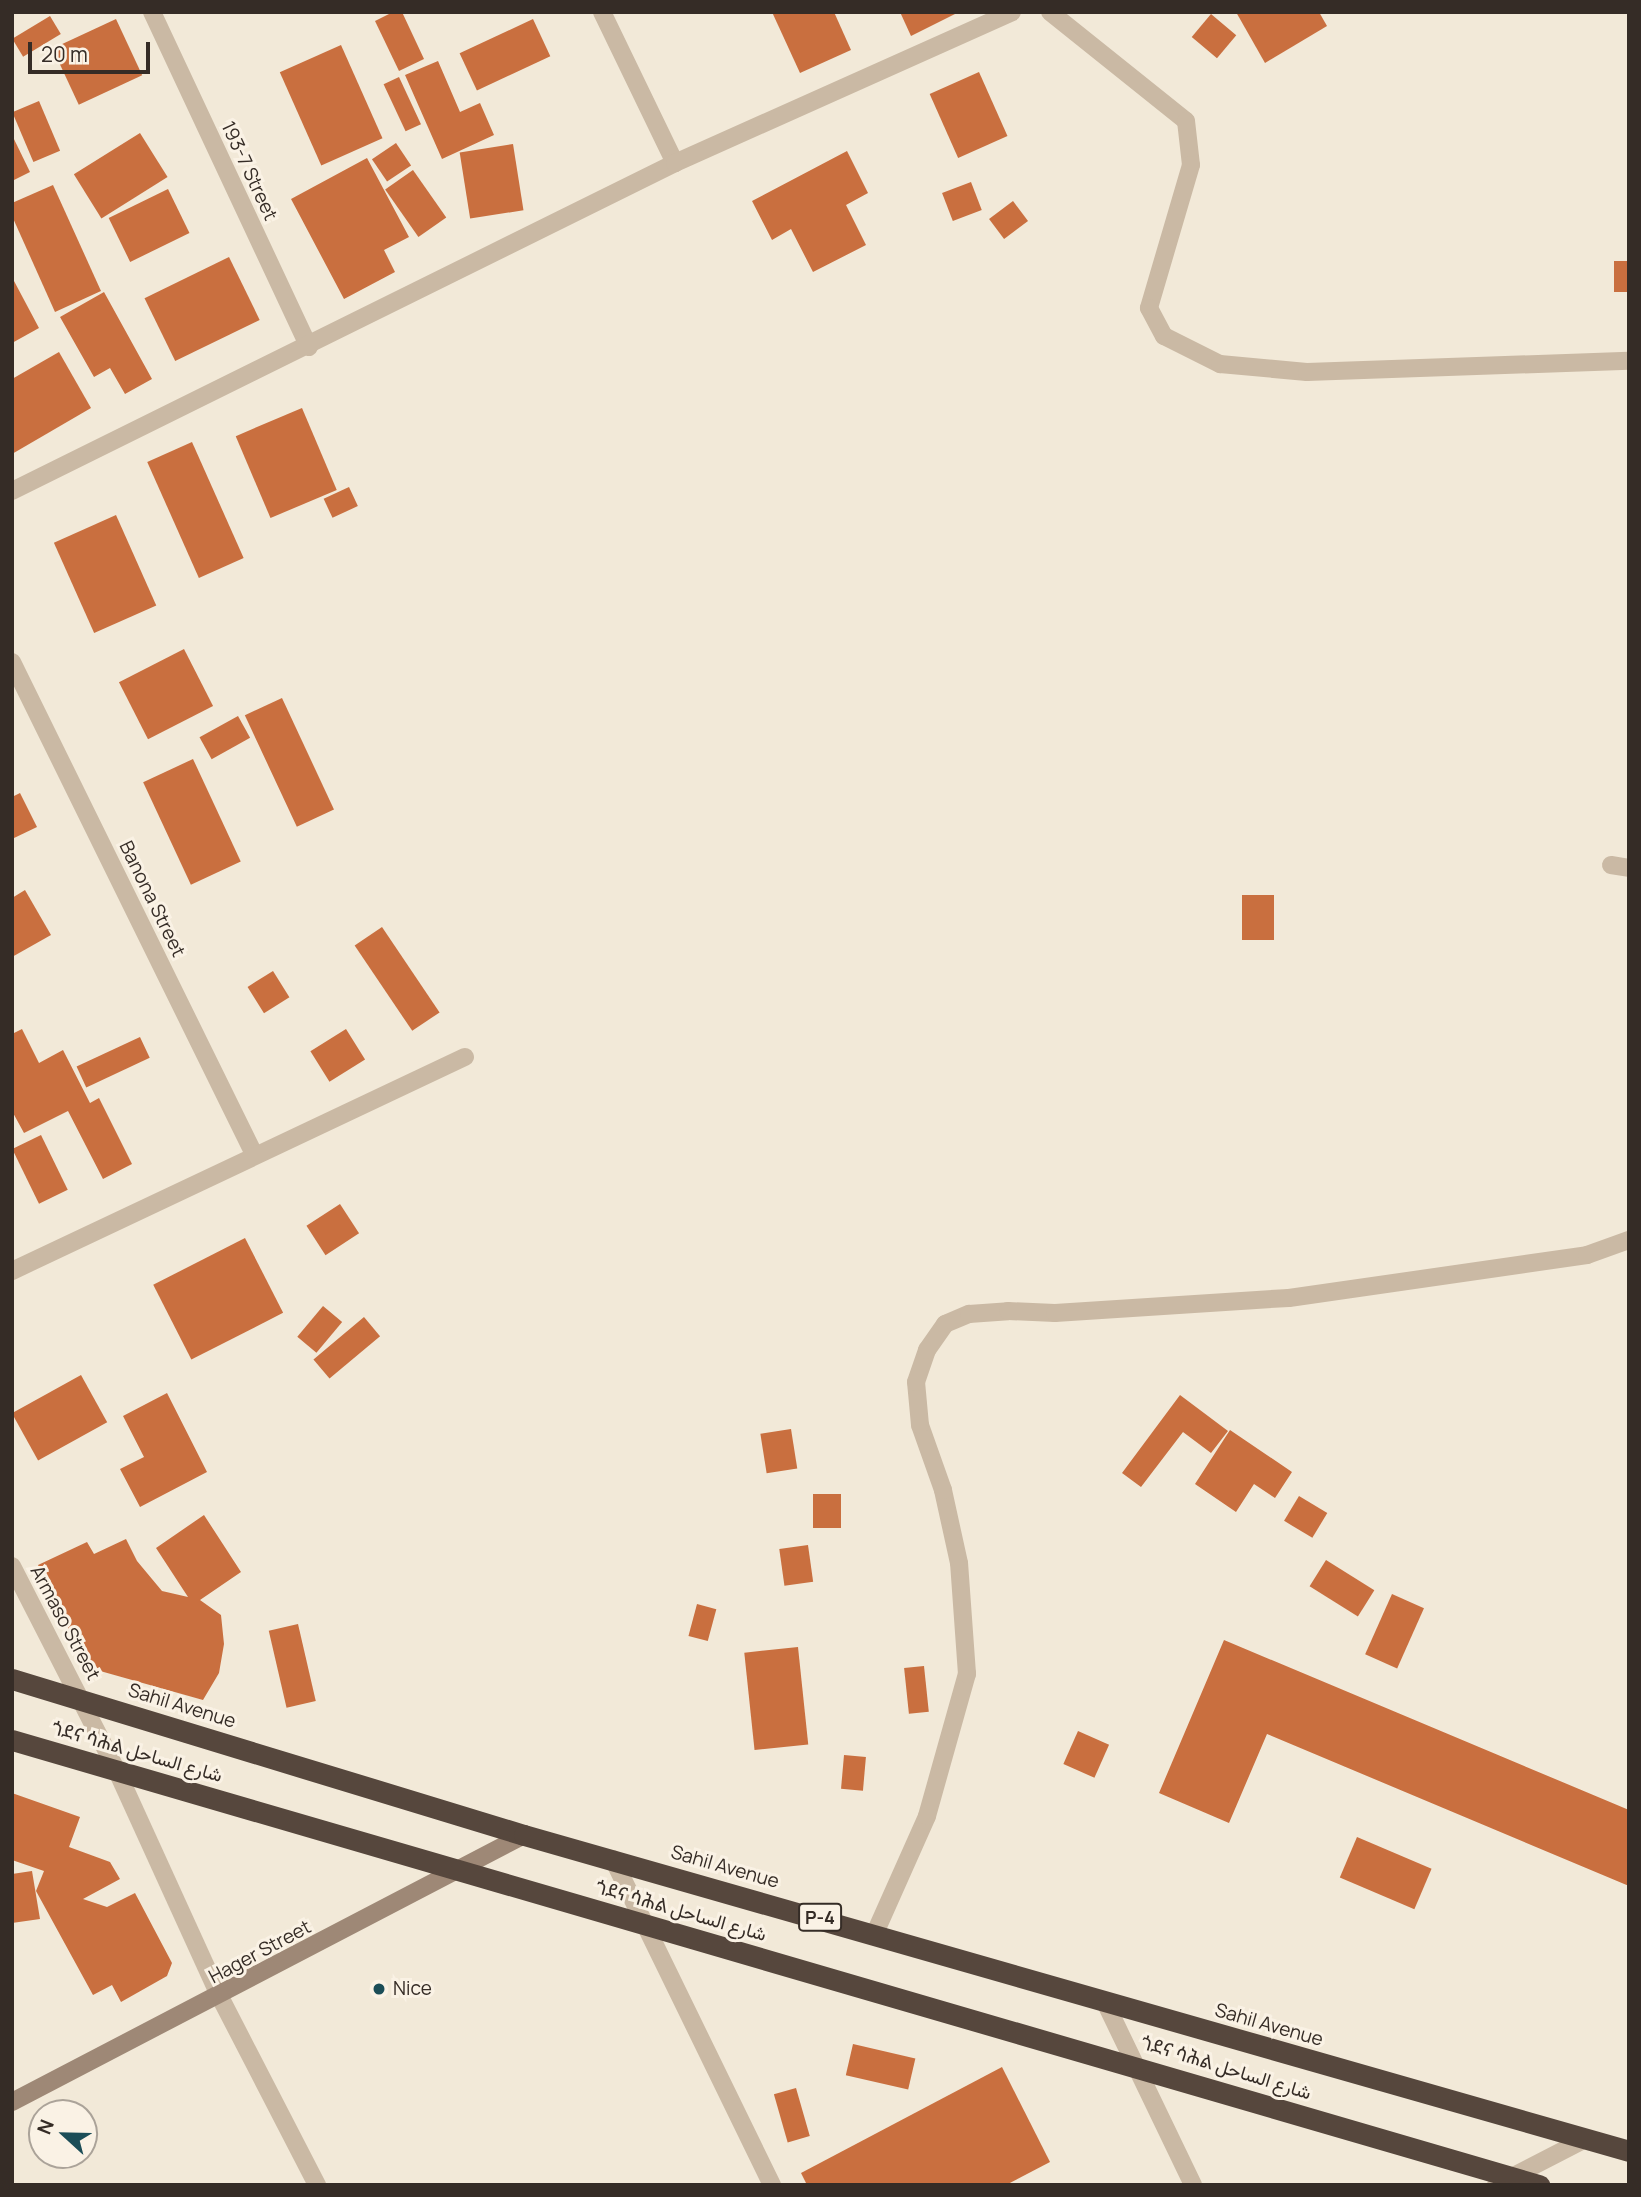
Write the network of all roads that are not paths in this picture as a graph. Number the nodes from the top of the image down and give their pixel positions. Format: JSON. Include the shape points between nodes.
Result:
{"nodes":[{"id":1,"x":152,"y":12,"type":"edge"},
{"id":2,"x":602,"y":12,"type":"edge"},
{"id":3,"x":1012,"y":12,"type":"edge"},
{"id":4,"x":1050,"y":12,"type":"edge"},
{"id":5,"x":675,"y":163,"type":"junction"},
{"id":6,"x":309,"y":347,"type":"junction"},
{"id":7,"x":1629,"y":361,"type":"edge"},
{"id":8,"x":12,"y":491,"type":"edge"},
{"id":9,"x":12,"y":662,"type":"edge"},
{"id":10,"x":1611,"y":865,"type":"dead end"},
{"id":11,"x":1629,"y":868,"type":"edge"},
{"id":12,"x":466,"y":1057,"type":"dead end"},
{"id":13,"x":254,"y":1154,"type":"junction"},
{"id":14,"x":1629,"y":1240,"type":"edge"},
{"id":15,"x":12,"y":1271,"type":"edge"},
{"id":16,"x":12,"y":1566,"type":"edge"},
{"id":17,"x":12,"y":1679,"type":"edge"},
{"id":18,"x":81,"y":1698,"type":"junction"},
{"id":19,"x":12,"y":1740,"type":"edge"},
{"id":20,"x":116,"y":1769,"type":"junction"},
{"id":21,"x":524,"y":1835,"type":"junction"},
{"id":22,"x":613,"y":1859,"type":"junction"},
{"id":23,"x":456,"y":1873,"type":"junction"},
{"id":24,"x":646,"y":1924,"type":"junction"},
{"id":25,"x":875,"y":1933,"type":"junction"},
{"id":26,"x":220,"y":1997,"type":"junction"},
{"id":27,"x":1104,"y":2002,"type":"junction"},
{"id":28,"x":1135,"y":2065,"type":"junction"},
{"id":29,"x":12,"y":2102,"type":"edge"},
{"id":30,"x":1585,"y":2139,"type":"junction"},
{"id":31,"x":1629,"y":2151,"type":"edge"},
{"id":32,"x":1505,"y":2181,"type":"edge"},
{"id":33,"x":317,"y":2185,"type":"edge"},
{"id":34,"x":772,"y":2185,"type":"edge"},
{"id":35,"x":1193,"y":2185,"type":"edge"},
{"id":36,"x":1539,"y":2185,"type":"edge"}],
"edges":[{"from":1,"to":6,"type":"street","name":"193-7 Street"},
{"from":2,"to":5,"type":"street"},
{"from":3,"to":5,"type":"street"},
{"from":4,"to":7,"type":"street","via":[[1186,121],[1191,165],[1149,308],[1164,336],[1220,364],[1307,372]]},
{"from":5,"to":6,"type":"street"},
{"from":6,"to":8,"type":"street"},
{"from":9,"to":13,"type":"street","name":"Banona Street"},
{"from":10,"to":11,"type":"street"},
{"from":12,"to":13,"type":"street"},
{"from":13,"to":15,"type":"street"},
{"from":14,"to":25,"type":"street","via":[[1587,1255],[1289,1298],[1055,1313],[1008,1311],[969,1314],[945,1324],[927,1350],[916,1382],[920,1425],[943,1490],[959,1563],[967,1674],[927,1816]]},
{"from":16,"to":18,"type":"street","name":"Armaso Street"},
{"from":17,"to":18,"type":"highway","name":"Sahil Avenue","number":"P-4"},
{"from":18,"to":20,"type":"street","name":"Armaso Street"},
{"from":18,"to":21,"type":"highway","name":"Sahil Avenue","number":"P-4"},
{"from":19,"to":20,"type":"highway","name":"ጎደና ሳሕል شارع الساحل"},
{"from":20,"to":23,"type":"highway","name":"ጎደና ሳሕል شارع الساحل"},
{"from":20,"to":26,"type":"street","name":"Armaso Street"},
{"from":21,"to":22,"type":"highway","name":"Sahil Avenue","number":"P-4"},
{"from":21,"to":23,"type":"street","name":"Hager Street"},
{"from":22,"to":24,"type":"street"},
{"from":22,"to":25,"type":"highway","name":"Sahil Avenue","number":"P-4"},
{"from":23,"to":24,"type":"highway","name":"ጎደና ሳሕል شارع الساحل"},
{"from":23,"to":26,"type":"street","name":"Hager Street"},
{"from":24,"to":28,"type":"highway","name":"ጎደና ሳሕል شارع الساحل"},
{"from":24,"to":34,"type":"street"},
{"from":25,"to":27,"type":"highway","name":"Sahil Avenue","number":"P-4"},
{"from":26,"to":29,"type":"street","name":"Hager Street"},
{"from":26,"to":33,"type":"street","name":"Armaso Street"},
{"from":27,"to":28,"type":"street"},
{"from":27,"to":30,"type":"highway","name":"Sahil Avenue","number":"P-4"},
{"from":28,"to":32,"type":"highway","name":"ጎደና ሳሕል شارع الساحل"},
{"from":28,"to":35,"type":"street"},
{"from":30,"to":31,"type":"highway","name":"Sahil Avenue","number":"P-4"},
{"from":30,"to":32,"type":"street"},
{"from":32,"to":36,"type":"highway","name":"ጎደና ሳሕል شارع الساحل"}]}
